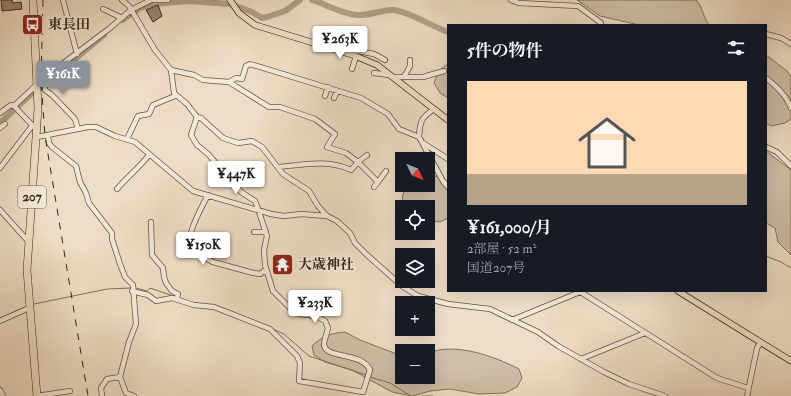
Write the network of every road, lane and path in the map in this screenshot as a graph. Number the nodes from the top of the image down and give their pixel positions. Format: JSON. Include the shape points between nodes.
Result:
{"nodes":[{"id":1,"x":33,"y":0,"type":"edge"},
{"id":2,"x":63,"y":0,"type":"edge"},
{"id":3,"x":122,"y":0,"type":"edge"},
{"id":4,"x":152,"y":0,"type":"edge"},
{"id":5,"x":168,"y":0,"type":"edge"},
{"id":6,"x":230,"y":0,"type":"edge"},
{"id":7,"x":511,"y":0,"type":"edge"},
{"id":8,"x":103,"y":9,"type":"dead end"},
{"id":9,"x":131,"y":10,"type":"junction"},
{"id":10,"x":122,"y":18,"type":"junction"},
{"id":11,"x":601,"y":24,"type":"edge"},
{"id":12,"x":767,"y":34,"type":"edge"},
{"id":13,"x":791,"y":44,"type":"edge"},
{"id":14,"x":345,"y":52,"type":"junction"},
{"id":15,"x":77,"y":54,"type":"junction"},
{"id":16,"x":356,"y":56,"type":"junction"},
{"id":17,"x":385,"y":60,"type":"dead end"},
{"id":18,"x":410,"y":60,"type":"dead end"},
{"id":19,"x":352,"y":69,"type":"dead end"},
{"id":20,"x":171,"y":70,"type":"junction"},
{"id":21,"x":444,"y":71,"type":"dead end"},
{"id":22,"x":374,"y":73,"type":"dead end"},
{"id":23,"x":392,"y":76,"type":"junction"},
{"id":24,"x":45,"y":77,"type":"junction"},
{"id":25,"x":404,"y":77,"type":"junction"},
{"id":26,"x":767,"y":79,"type":"edge"},
{"id":27,"x":230,"y":82,"type":"junction"},
{"id":28,"x":37,"y":87,"type":"junction"},
{"id":29,"x":328,"y":87,"type":"junction"},
{"id":30,"x":337,"y":91,"type":"junction"},
{"id":31,"x":175,"y":96,"type":"junction"},
{"id":32,"x":325,"y":96,"type":"dead end"},
{"id":33,"x":334,"y":98,"type":"dead end"},
{"id":34,"x":16,"y":108,"type":"junction"},
{"id":35,"x":791,"y":108,"type":"edge"},
{"id":36,"x":434,"y":109,"type":"junction"},
{"id":37,"x":0,"y":113,"type":"edge"},
{"id":38,"x":197,"y":117,"type":"junction"},
{"id":39,"x":447,"y":119,"type":"edge"},
{"id":40,"x":5,"y":124,"type":"dead end"},
{"id":41,"x":35,"y":127,"type":"junction"},
{"id":42,"x":0,"y":128,"type":"edge"},
{"id":43,"x":78,"y":129,"type":"junction"},
{"id":44,"x":48,"y":136,"type":"junction"},
{"id":45,"x":37,"y":137,"type":"junction"},
{"id":46,"x":127,"y":139,"type":"junction"},
{"id":47,"x":420,"y":139,"type":"junction"},
{"id":48,"x":767,"y":147,"type":"edge"},
{"id":49,"x":149,"y":155,"type":"junction"},
{"id":50,"x":367,"y":155,"type":"dead end"},
{"id":51,"x":447,"y":158,"type":"edge"},
{"id":52,"x":358,"y":162,"type":"junction"},
{"id":53,"x":791,"y":166,"type":"edge"},
{"id":54,"x":278,"y":167,"type":"junction"},
{"id":55,"x":0,"y":168,"type":"edge"},
{"id":56,"x":386,"y":171,"type":"dead end"},
{"id":57,"x":378,"y":182,"type":"junction"},
{"id":58,"x":447,"y":186,"type":"edge"},
{"id":59,"x":374,"y":187,"type":"dead end"},
{"id":60,"x":117,"y":189,"type":"dead end"},
{"id":61,"x":208,"y":195,"type":"junction"},
{"id":62,"x":0,"y":210,"type":"edge"},
{"id":63,"x":259,"y":211,"type":"junction"},
{"id":64,"x":327,"y":216,"type":"junction"},
{"id":65,"x":151,"y":222,"type":"dead end"},
{"id":66,"x":254,"y":232,"type":"dead end"},
{"id":67,"x":266,"y":232,"type":"junction"},
{"id":68,"x":28,"y":241,"type":"junction"},
{"id":69,"x":267,"y":273,"type":"junction"},
{"id":70,"x":132,"y":289,"type":"junction"},
{"id":71,"x":577,"y":292,"type":"edge"},
{"id":72,"x":581,"y":292,"type":"edge"},
{"id":73,"x":680,"y":292,"type":"edge"},
{"id":74,"x":177,"y":297,"type":"junction"},
{"id":75,"x":29,"y":306,"type":"junction"},
{"id":76,"x":512,"y":320,"type":"junction"},
{"id":77,"x":0,"y":321,"type":"edge"},
{"id":78,"x":645,"y":333,"type":"junction"},
{"id":79,"x":760,"y":342,"type":"junction"},
{"id":80,"x":581,"y":359,"type":"junction"},
{"id":81,"x":791,"y":361,"type":"edge"},
{"id":82,"x":120,"y":377,"type":"junction"},
{"id":83,"x":748,"y":388,"type":"junction"},
{"id":84,"x":0,"y":390,"type":"edge"},
{"id":85,"x":70,"y":391,"type":"dead end"},
{"id":86,"x":3,"y":396,"type":"edge"},
{"id":87,"x":37,"y":396,"type":"edge"},
{"id":88,"x":102,"y":396,"type":"edge"},
{"id":89,"x":134,"y":396,"type":"edge"},
{"id":90,"x":664,"y":396,"type":"edge"},
{"id":91,"x":747,"y":396,"type":"edge"}],
"edges":[{"from":1,"to":28,"type":"highway","number":"207"},
{"from":2,"to":15,"type":"street"},
{"from":3,"to":9,"type":"street"},
{"from":4,"to":5,"type":"street"},
{"from":4,"to":9,"type":"street"},
{"from":6,"to":14,"type":"main road","via":[[235,8],[255,25]]},
{"from":7,"to":11,"type":"street","via":[[519,3],[578,6]]},
{"from":8,"to":10,"type":"street"},
{"from":9,"to":10,"type":"street"},
{"from":9,"to":20,"type":"street","via":[[155,50]]},
{"from":10,"to":15,"type":"street"},
{"from":12,"to":13,"type":"street"},
{"from":14,"to":16,"type":"main road"},
{"from":14,"to":17,"type":"street","via":[[346,49],[374,54]]},
{"from":15,"to":24,"type":"street"},
{"from":16,"to":19,"type":"street"},
{"from":16,"to":23,"type":"main road","via":[[377,65]]},
{"from":18,"to":25,"type":"street"},
{"from":20,"to":27,"type":"street","via":[[194,75],[203,80]]},
{"from":20,"to":31,"type":"street"},
{"from":21,"to":25,"type":"street","via":[[423,77]]},
{"from":22,"to":23,"type":"street"},
{"from":23,"to":25,"type":"street"},
{"from":23,"to":36,"type":"main road"},
{"from":24,"to":28,"type":"street"},
{"from":24,"to":43,"type":"street","via":[[45,90],[75,119]]},
{"from":26,"to":35,"type":"street","via":[[788,100]]},
{"from":27,"to":29,"type":"street","via":[[242,78],[246,66],[250,64]]},
{"from":27,"to":52,"type":"street","via":[[269,107],[280,107],[315,119],[335,134],[328,147],[346,153]]},
{"from":28,"to":34,"type":"street"},
{"from":28,"to":41,"type":"highway","number":"207"},
{"from":29,"to":30,"type":"street"},
{"from":29,"to":32,"type":"street"},
{"from":30,"to":33,"type":"street"},
{"from":30,"to":47,"type":"street","via":[[373,104],[388,114],[399,129]]},
{"from":31,"to":38,"type":"street","via":[[183,100]]},
{"from":31,"to":46,"type":"street","via":[[153,105],[149,114],[138,116]]},
{"from":34,"to":37,"type":"street","via":[[11,105]]},
{"from":34,"to":41,"type":"street"},
{"from":36,"to":39,"type":"main road"},
{"from":36,"to":47,"type":"street","via":[[424,116],[421,122]]},
{"from":38,"to":54,"type":"street","via":[[229,141],[252,141],[262,147]]},
{"from":38,"to":63,"type":"street","via":[[191,135],[194,141],[241,192],[255,201]]},
{"from":40,"to":42,"type":"street"},
{"from":41,"to":45,"type":"highway","number":"207"},
{"from":41,"to":55,"type":"street"},
{"from":43,"to":44,"type":"street"},
{"from":43,"to":46,"type":"street","via":[[96,127]]},
{"from":44,"to":45,"type":"street"},
{"from":44,"to":70,"type":"street","via":[[52,147],[76,166],[89,203],[112,233],[120,264]]},
{"from":45,"to":68,"type":"highway","number":"207"},
{"from":46,"to":49,"type":"street","via":[[135,142]]},
{"from":47,"to":51,"type":"street"},
{"from":47,"to":58,"type":"street"},
{"from":48,"to":53,"type":"street","via":[[777,152]]},
{"from":49,"to":60,"type":"street"},
{"from":49,"to":61,"type":"street","via":[[193,191]]},
{"from":50,"to":52,"type":"street"},
{"from":52,"to":54,"type":"street","via":[[351,170],[332,164]]},
{"from":52,"to":57,"type":"street"},
{"from":54,"to":64,"type":"street","via":[[283,174],[309,191]]},
{"from":56,"to":57,"type":"street"},
{"from":57,"to":59,"type":"street"},
{"from":61,"to":63,"type":"street"},
{"from":61,"to":69,"type":"street","via":[[188,242],[190,250],[213,262],[253,273]]},
{"from":62,"to":68,"type":"street"},
{"from":63,"to":64,"type":"street","via":[[284,216]]},
{"from":63,"to":67,"type":"street"},
{"from":64,"to":76,"type":"street","via":[[350,233],[355,243],[402,286],[418,296],[448,304],[490,309]]},
{"from":65,"to":74,"type":"street","via":[[152,255],[163,268],[166,283]]},
{"from":66,"to":67,"type":"street"},
{"from":67,"to":69,"type":"street","via":[[264,250]]},
{"from":68,"to":75,"type":"highway","number":"207"},
{"from":69,"to":74,"type":"street","via":[[273,291],[290,307],[299,314],[316,316],[325,321],[328,328],[325,348],[332,354],[363,361],[368,365],[370,370],[363,392],[299,381],[300,363],[297,356],[270,329],[214,307],[194,305]]},
{"from":70,"to":74,"type":"street","via":[[156,301]]},
{"from":70,"to":82,"type":"street","via":[[136,324]]},
{"from":71,"to":76,"type":"street"},
{"from":72,"to":78,"type":"street"},
{"from":73,"to":79,"type":"main road"},
{"from":75,"to":77,"type":"street"},
{"from":75,"to":87,"type":"highway","number":"207"},
{"from":76,"to":80,"type":"street","via":[[538,332]]},
{"from":78,"to":80,"type":"street"},
{"from":78,"to":83,"type":"street","via":[[717,378]]},
{"from":79,"to":81,"type":"main road"},
{"from":79,"to":83,"type":"street"},
{"from":80,"to":90,"type":"street","via":[[629,384]]},
{"from":82,"to":88,"type":"street","via":[[107,379],[101,388]]},
{"from":82,"to":89,"type":"street","via":[[126,393]]},
{"from":83,"to":91,"type":"street"},
{"from":84,"to":86,"type":"street"},
{"from":85,"to":87,"type":"street"}]}
